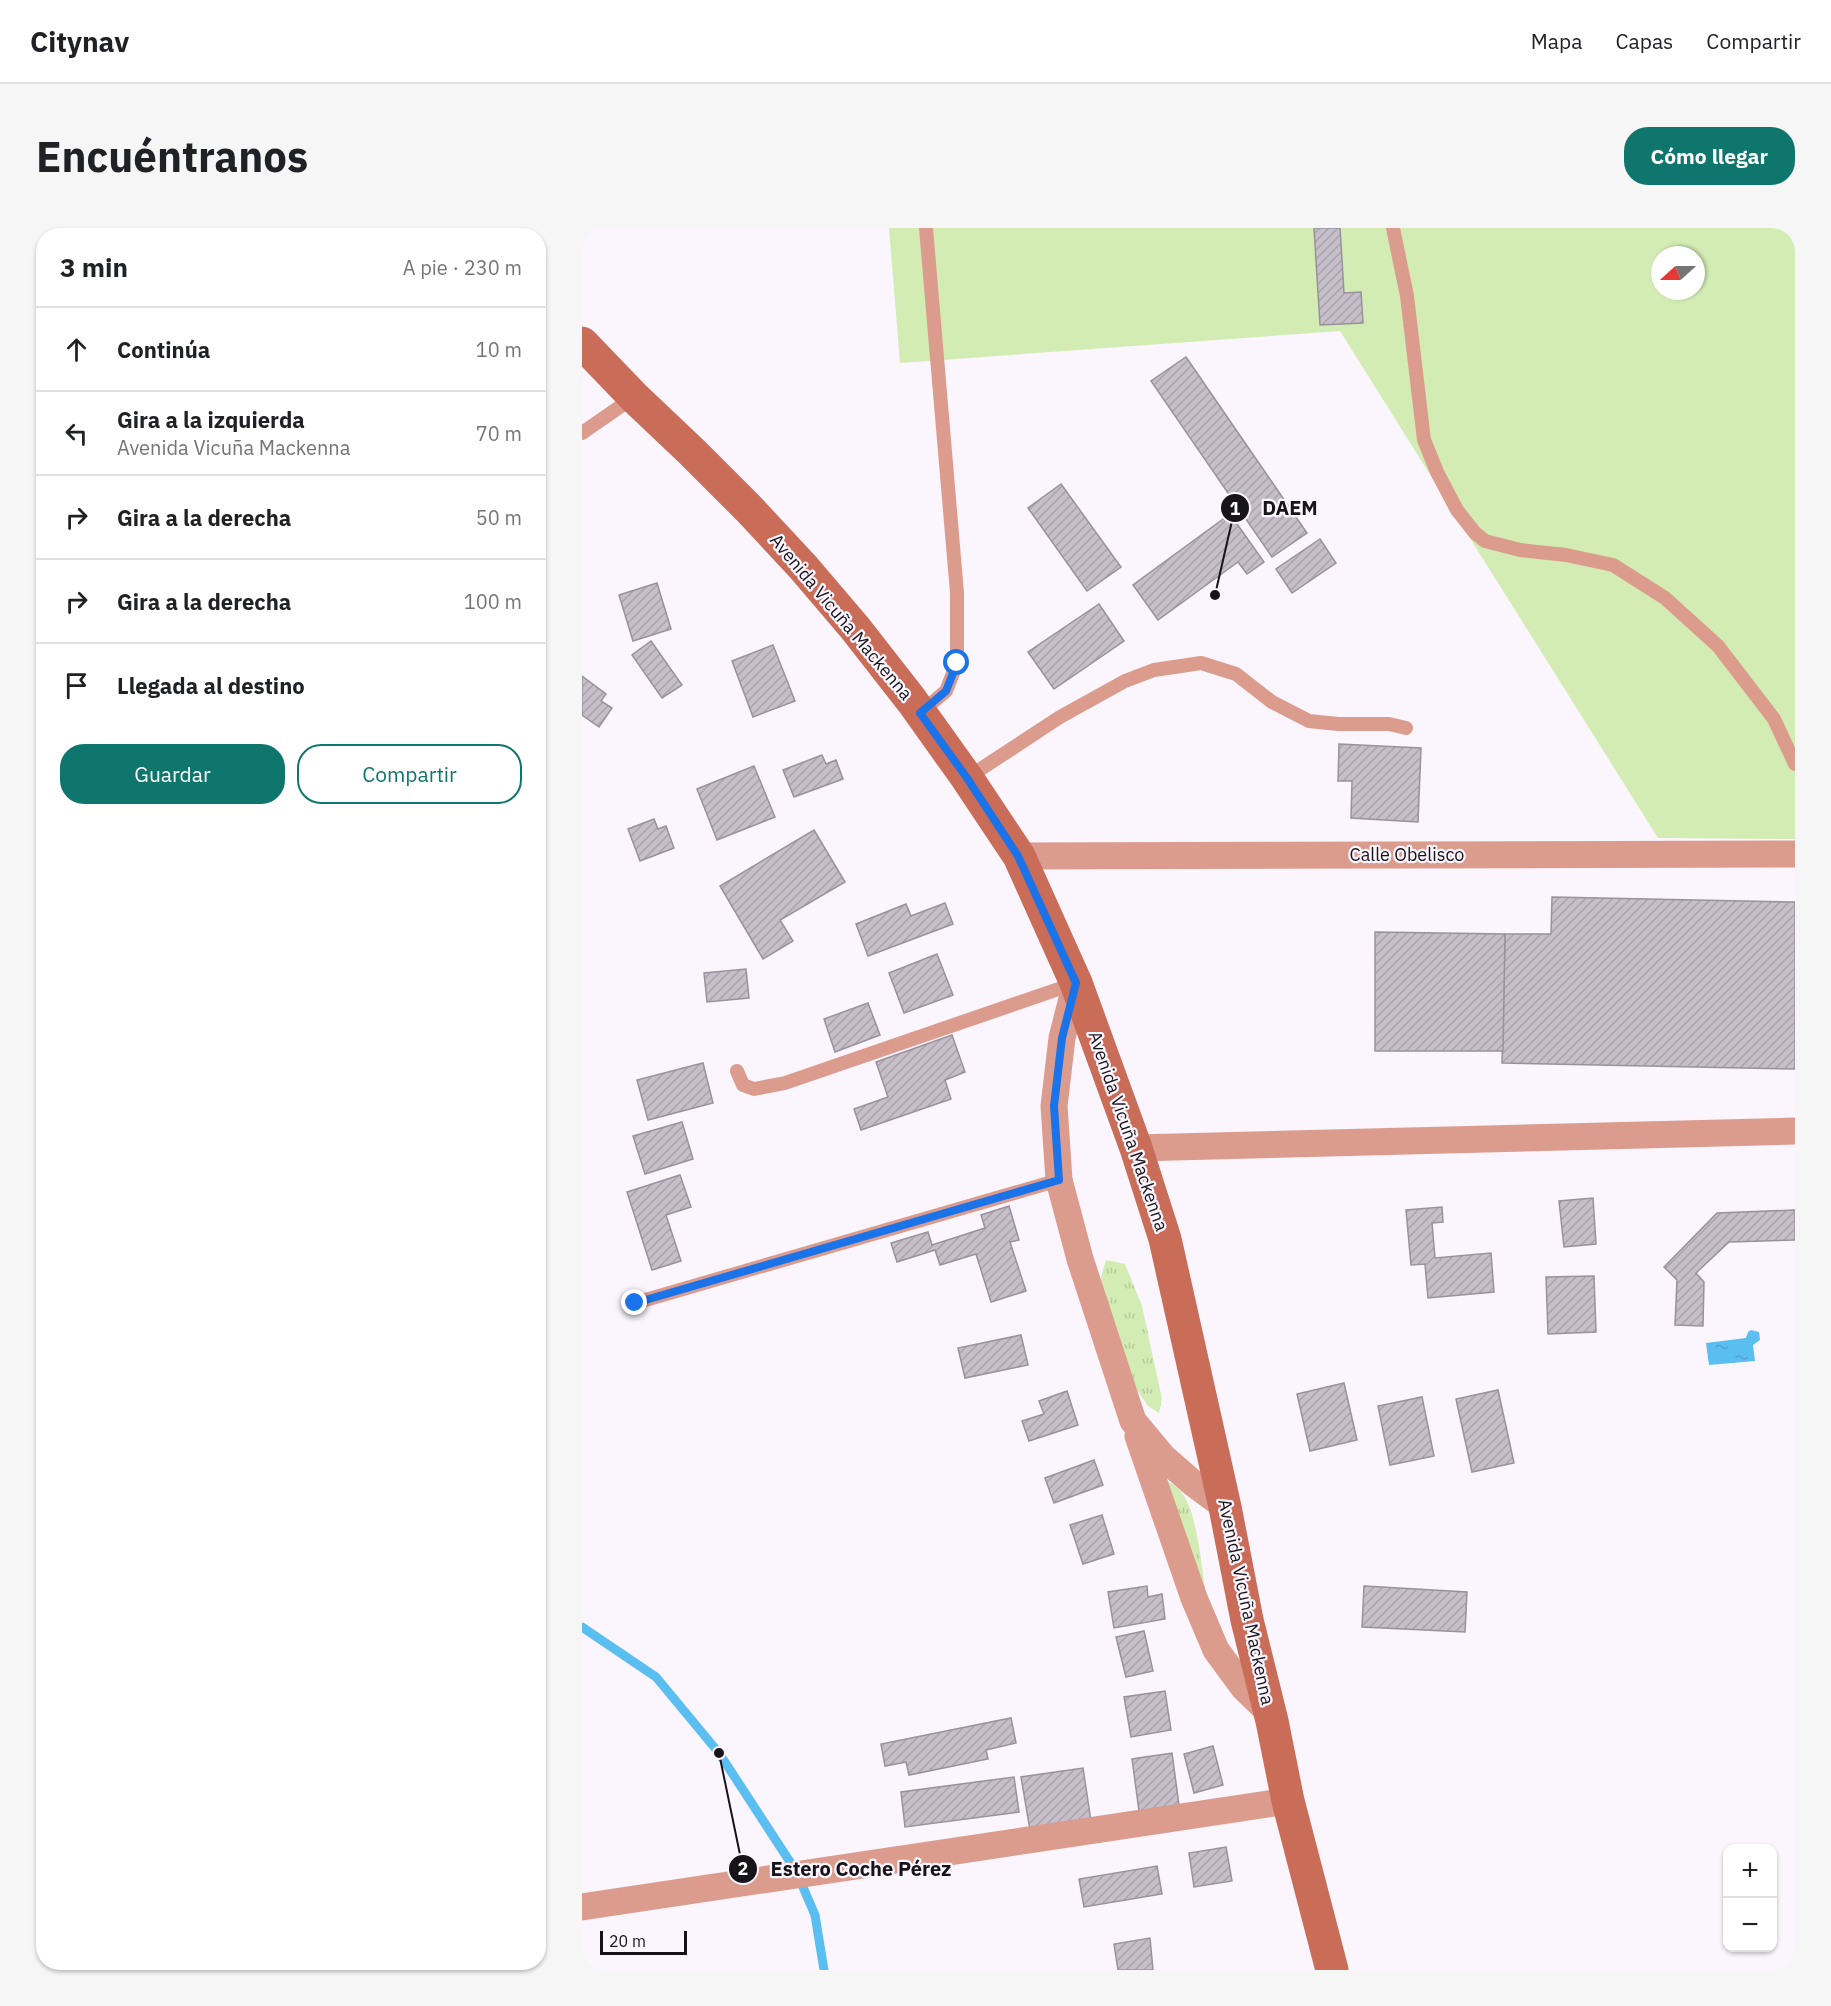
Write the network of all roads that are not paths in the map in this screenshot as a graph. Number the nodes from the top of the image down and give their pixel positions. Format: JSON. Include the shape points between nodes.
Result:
{"nodes":[{"id":1,"x":926,"y":228,"type":"edge"},
{"id":2,"x":1393,"y":228,"type":"edge"},
{"id":3,"x":582,"y":343,"type":"edge"},
{"id":4,"x":634,"y":398,"type":"junction"},
{"id":5,"x":582,"y":433,"type":"edge"},
{"id":6,"x":920,"y":713,"type":"junction"},
{"id":7,"x":1406,"y":728,"type":"dead end"},
{"id":8,"x":1795,"y":764,"type":"edge"},
{"id":9,"x":967,"y":778,"type":"junction"},
{"id":10,"x":1795,"y":854,"type":"edge"},
{"id":11,"x":1018,"y":856,"type":"junction"},
{"id":12,"x":1076,"y":983,"type":"junction"},
{"id":13,"x":737,"y":1071,"type":"dead end"},
{"id":14,"x":1795,"y":1131,"type":"edge"},
{"id":15,"x":1136,"y":1148,"type":"junction"},
{"id":16,"x":1059,"y":1180,"type":"junction"},
{"id":17,"x":635,"y":1303,"type":"dead end"},
{"id":18,"x":1133,"y":1421,"type":"junction"},
{"id":19,"x":1225,"y":1507,"type":"junction"},
{"id":20,"x":1270,"y":1713,"type":"junction"},
{"id":21,"x":1288,"y":1801,"type":"junction"},
{"id":22,"x":582,"y":1907,"type":"edge"},
{"id":23,"x":1332,"y":1970,"type":"edge"}],
"edges":[{"from":1,"to":6,"type":"lane","via":[[957,593],[957,663],[946,691]]},
{"from":2,"to":8,"type":"lane","via":[[1407,296],[1424,440],[1457,510],[1485,542],[1613,565],[1665,598],[1718,646],[1774,718]]},
{"from":3,"to":4,"type":"main road","name":"Avenida Vicuña Mackenna"},
{"from":4,"to":5,"type":"lane"},
{"from":4,"to":6,"type":"main road","name":"Avenida Vicuña Mackenna","via":[[803,567]]},
{"from":6,"to":9,"type":"main road","name":"Avenida Vicuña Mackenna"},
{"from":7,"to":9,"type":"lane","via":[[1309,721],[1272,702],[1236,674],[1201,663],[1154,670],[1125,681],[1060,717]]},
{"from":9,"to":11,"type":"main road","name":"Avenida Vicuña Mackenna"},
{"from":10,"to":11,"type":"street","name":"Calle Obelisco"},
{"from":11,"to":12,"type":"main road","name":"Avenida Vicuña Mackenna"},
{"from":12,"to":13,"type":"lane","via":[[785,1083],[754,1089],[743,1085]]},
{"from":12,"to":15,"type":"main road","name":"Avenida Vicuña Mackenna"},
{"from":12,"to":16,"type":"street","via":[[1062,1038],[1054,1106]]},
{"from":14,"to":15,"type":"street"},
{"from":15,"to":19,"type":"main road","name":"Avenida Vicuña Mackenna","via":[[1166,1239]]},
{"from":16,"to":17,"type":"lane"},
{"from":16,"to":18,"type":"street","via":[[1080,1259]]},
{"from":18,"to":19,"type":"street","via":[[1163,1456]]},
{"from":18,"to":20,"type":"street","via":[[1216,1650],[1244,1688]]},
{"from":19,"to":20,"type":"main road","name":"Avenida Vicuña Mackenna"},
{"from":20,"to":21,"type":"main road","name":"Avenida Vicuña Mackenna"},
{"from":21,"to":22,"type":"street"},
{"from":21,"to":23,"type":"main road","name":"Avenida Vicuña Mackenna"}]}
